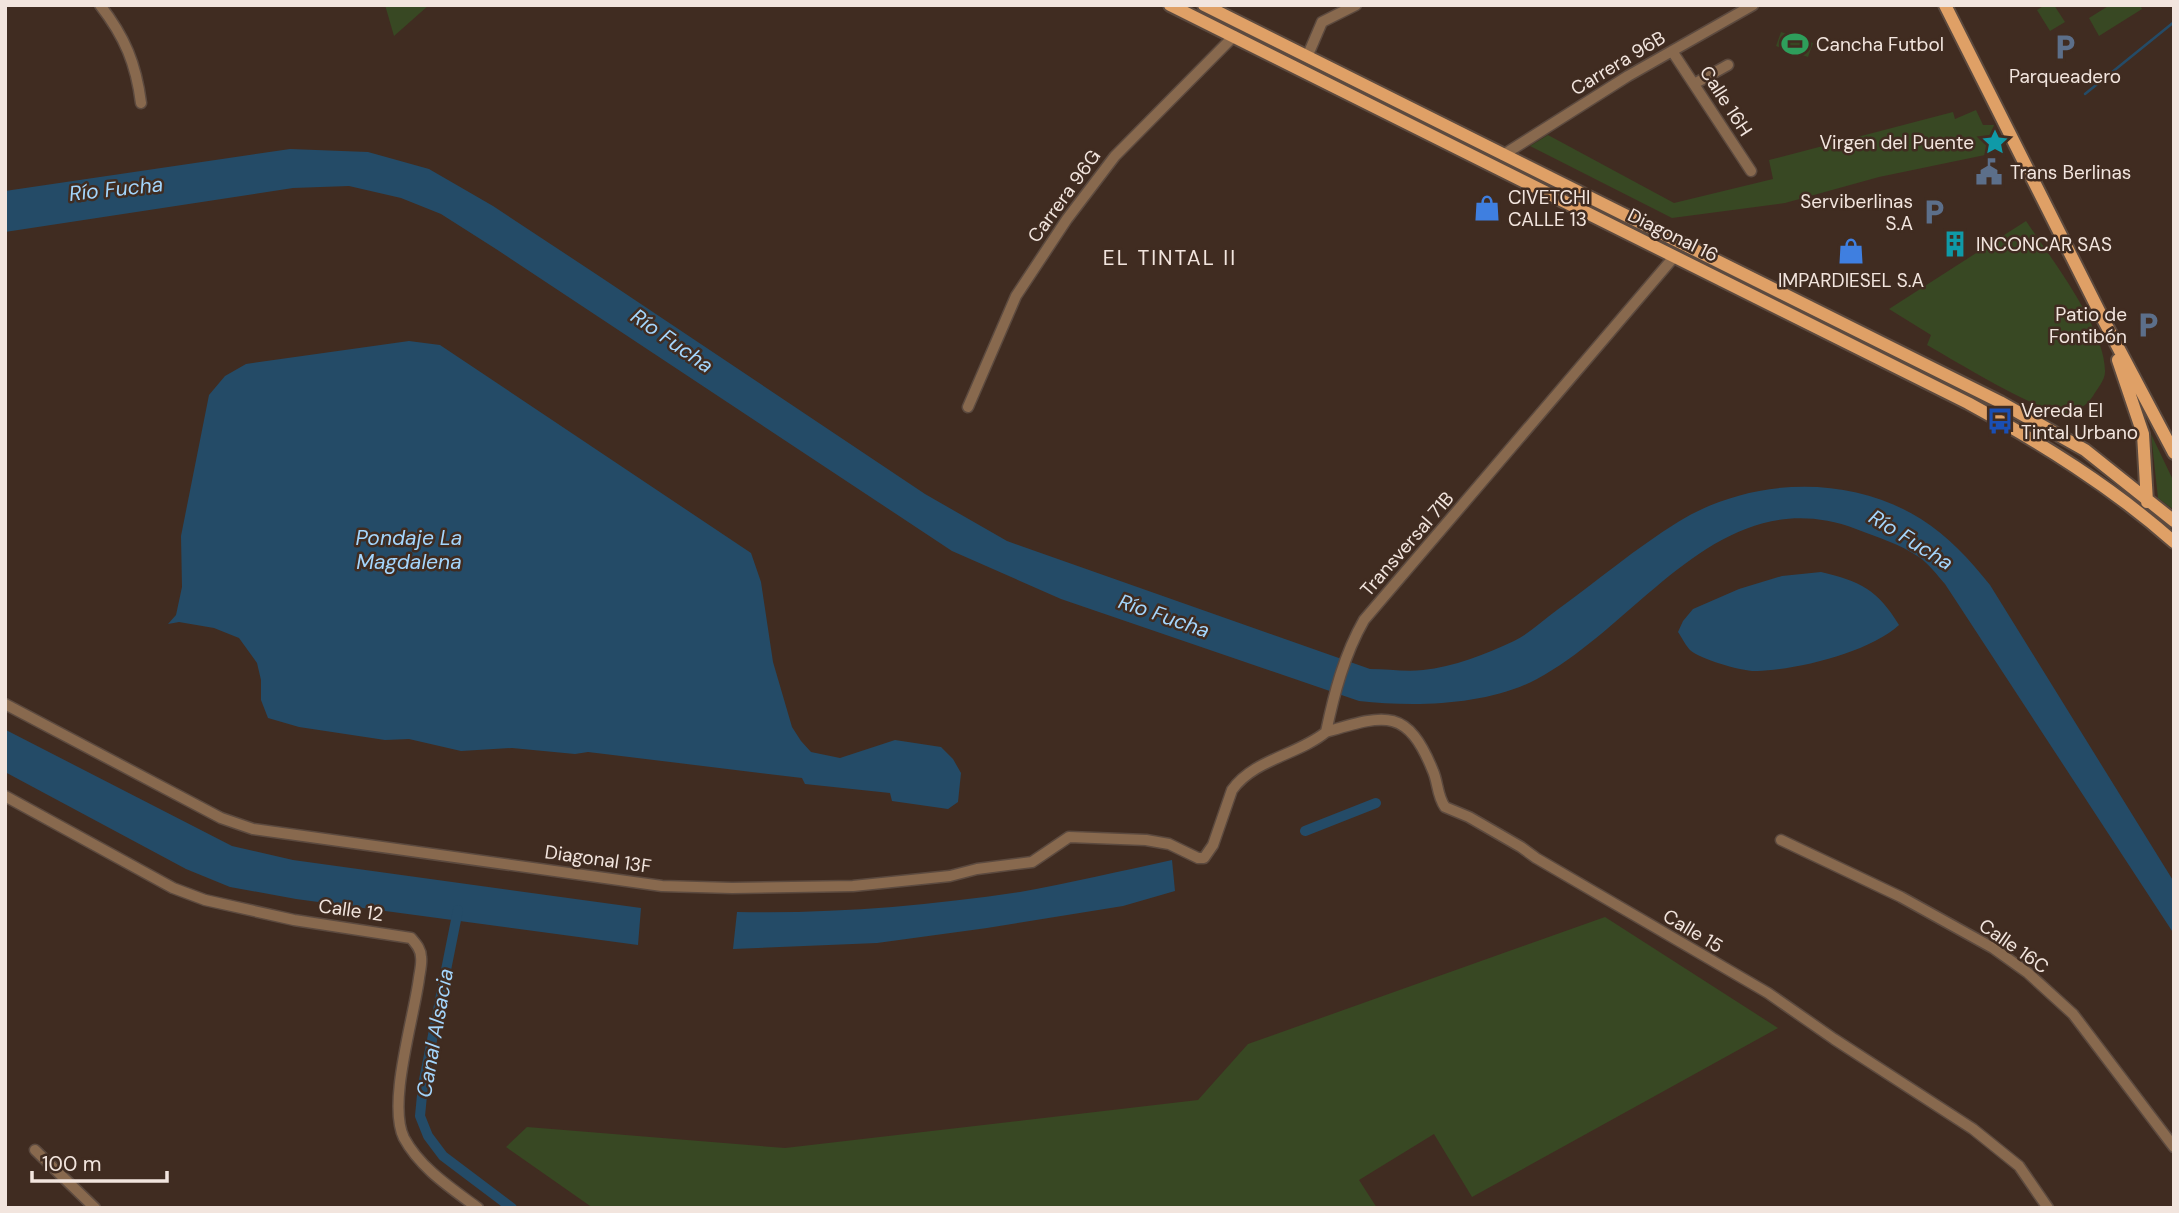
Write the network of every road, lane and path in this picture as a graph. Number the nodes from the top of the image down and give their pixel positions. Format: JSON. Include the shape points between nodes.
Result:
{"nodes":[{"id":1,"x":100,"y":5,"type":"edge"},
{"id":2,"x":1170,"y":5,"type":"edge"},
{"id":3,"x":1205,"y":5,"type":"edge"},
{"id":4,"x":1356,"y":5,"type":"edge"},
{"id":5,"x":1753,"y":5,"type":"edge"},
{"id":6,"x":1945,"y":5,"type":"edge"},
{"id":7,"x":1234,"y":36,"type":"junction"},
{"id":8,"x":1672,"y":51,"type":"junction"},
{"id":9,"x":1307,"y":57,"type":"junction"},
{"id":10,"x":1728,"y":65,"type":"dead end"},
{"id":11,"x":1694,"y":84,"type":"junction"},
{"id":12,"x":141,"y":103,"type":"dead end"},
{"id":13,"x":1503,"y":155,"type":"junction"},
{"id":14,"x":1751,"y":171,"type":"dead end"},
{"id":15,"x":1674,"y":257,"type":"junction"},
{"id":16,"x":2102,"y":317,"type":"junction"},
{"id":17,"x":968,"y":407,"type":"dead end"},
{"id":18,"x":2174,"y":453,"type":"edge"},
{"id":19,"x":2147,"y":498,"type":"junction"},
{"id":20,"x":2147,"y":520,"type":"junction"},
{"id":21,"x":2174,"y":521,"type":"edge"},
{"id":22,"x":2174,"y":542,"type":"edge"},
{"id":23,"x":5,"y":704,"type":"edge"},
{"id":24,"x":1326,"y":732,"type":"junction"},
{"id":25,"x":5,"y":796,"type":"edge"},
{"id":26,"x":1781,"y":840,"type":"dead end"},
{"id":27,"x":2174,"y":1147,"type":"edge"},
{"id":28,"x":35,"y":1150,"type":"dead end"},
{"id":29,"x":94,"y":1208,"type":"edge"},
{"id":30,"x":478,"y":1208,"type":"edge"},
{"id":31,"x":2048,"y":1208,"type":"edge"}],
"edges":[{"from":1,"to":12,"type":"street","via":[[132,60]]},
{"from":2,"to":7,"type":"main road","name":"Diagonal 16"},
{"from":3,"to":9,"type":"main road","name":"Diagonal 16"},
{"from":4,"to":9,"type":"street","via":[[1322,23]]},
{"from":5,"to":8,"type":"street","name":"Carrera 96B"},
{"from":6,"to":16,"type":"main road"},
{"from":7,"to":15,"type":"main road","name":"Diagonal 16"},
{"from":7,"to":17,"type":"street","name":"Carrera 96G","via":[[1115,156],[1067,219],[1016,296]]},
{"from":8,"to":11,"type":"street","name":"Calle 16H"},
{"from":8,"to":13,"type":"street","name":"Carrera 96B"},
{"from":9,"to":13,"type":"main road","name":"Diagonal 16"},
{"from":10,"to":11,"type":"street"},
{"from":11,"to":14,"type":"street","name":"Calle 16H"},
{"from":13,"to":19,"type":"main road","name":"Diagonal 16","via":[[2000,402],[2085,450]]},
{"from":15,"to":20,"type":"main road","name":"Diagonal 16","via":[[2000,421],[2068,462]]},
{"from":15,"to":24,"type":"street","name":"Transversal 71B","via":[[1364,620],[1352,641]]},
{"from":16,"to":18,"type":"main road"},
{"from":16,"to":19,"type":"main road","via":[[2140,421]]},
{"from":19,"to":20,"type":"main road"},
{"from":19,"to":21,"type":"main road","name":"Diagonal 16"},
{"from":20,"to":22,"type":"main road","name":"Diagonal 16"},
{"from":23,"to":24,"type":"street","name":"Diagonal 13F","via":[[220,818],[253,829],[662,886],[733,888],[853,886],[950,876],[1032,862],[1069,837],[1146,840],[1204,858],[1237,783]]},
{"from":24,"to":31,"type":"street","name":"Calle 15","via":[[1375,718],[1395,720],[1408,728],[1433,771],[1445,807],[1768,993],[1884,1069],[1997,1146],[2019,1166]]},
{"from":25,"to":30,"type":"street","name":"Calle 12","via":[[173,888],[205,900],[294,920],[411,938],[422,956],[398,1119],[417,1157]]},
{"from":26,"to":27,"type":"street","name":"Calle 16C","via":[[1901,897],[2028,973],[2073,1014]]},
{"from":28,"to":29,"type":"street"}]}
